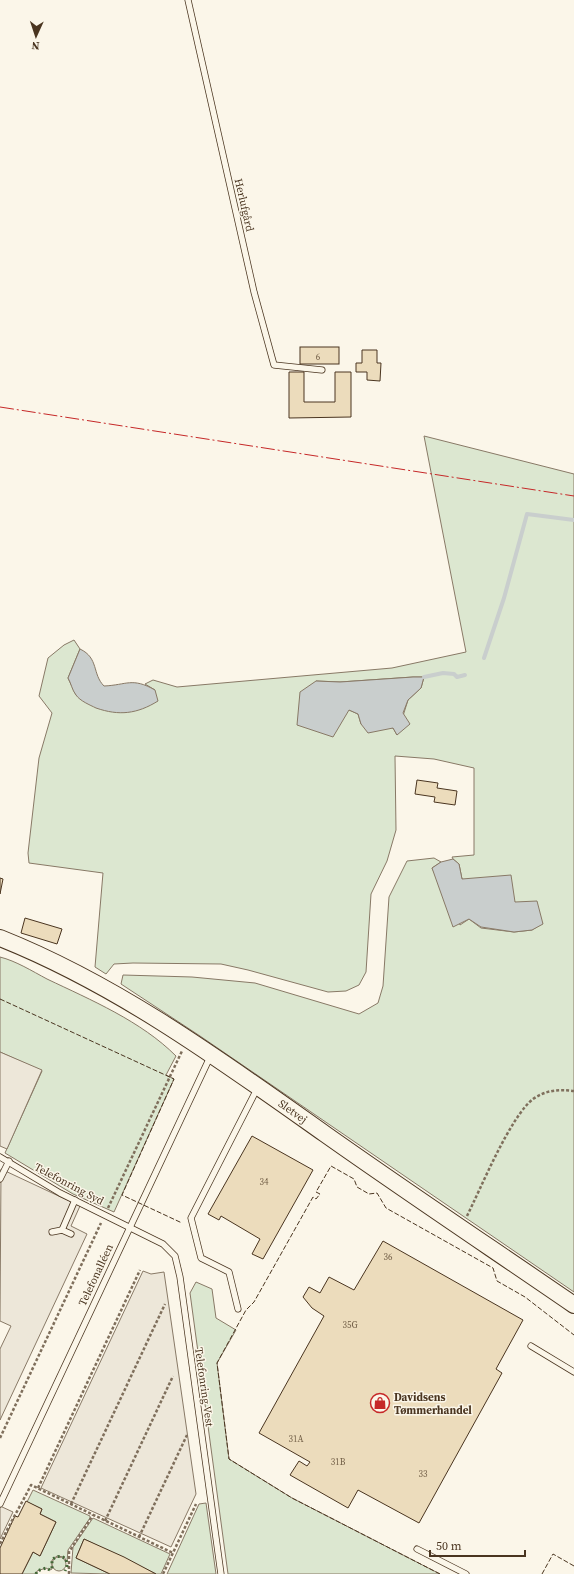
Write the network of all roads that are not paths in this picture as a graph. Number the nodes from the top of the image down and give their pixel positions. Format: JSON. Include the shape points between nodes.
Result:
{"nodes":[{"id":1,"x":188,"y":0,"type":"edge"},
{"id":2,"x":322,"y":370,"type":"dead end"},
{"id":3,"x":0,"y":938,"type":"edge"},
{"id":4,"x":211,"y":1054,"type":"junction"},
{"id":5,"x":259,"y":1087,"type":"junction"},
{"id":6,"x":0,"y":1157,"type":"edge"},
{"id":7,"x":8,"y":1161,"type":"junction"},
{"id":8,"x":0,"y":1179,"type":"edge"},
{"id":9,"x":75,"y":1200,"type":"junction"},
{"id":10,"x":130,"y":1227,"type":"junction"},
{"id":11,"x":62,"y":1230,"type":"junction"},
{"id":12,"x":52,"y":1232,"type":"dead end"},
{"id":13,"x":71,"y":1234,"type":"dead end"},
{"id":14,"x":574,"y":1305,"type":"edge"},
{"id":15,"x":238,"y":1309,"type":"dead end"},
{"id":16,"x":531,"y":1346,"type":"dead end"},
{"id":17,"x":574,"y":1372,"type":"edge"},
{"id":18,"x":0,"y":1504,"type":"edge"},
{"id":19,"x":417,"y":1549,"type":"dead end"},
{"id":20,"x":221,"y":1574,"type":"edge"},
{"id":21,"x":466,"y":1574,"type":"edge"}],
"edges":[{"from":1,"to":2,"type":"lane","name":"Herlufgård","via":[[252,284],[274,365]]},
{"from":3,"to":4,"type":"street","name":"Sletvej","via":[[38,953],[105,987]]},
{"from":4,"to":5,"type":"street","name":"Sletvej"},
{"from":4,"to":10,"type":"lane","name":"Telefonalléen"},
{"from":5,"to":14,"type":"street","name":"Sletvej"},
{"from":5,"to":15,"type":"lane","via":[[191,1218],[201,1258],[229,1272]]},
{"from":6,"to":7,"type":"lane","name":"Telefonring Syd"},
{"from":7,"to":8,"type":"lane"},
{"from":7,"to":9,"type":"lane","name":"Telefonring Syd"},
{"from":9,"to":10,"type":"lane","name":"Telefonring Syd"},
{"from":9,"to":11,"type":"lane"},
{"from":10,"to":18,"type":"lane","name":"Telefonalléen"},
{"from":10,"to":20,"type":"lane","name":"Telefonring Vest","via":[[163,1244],[175,1256],[178,1264]]},
{"from":11,"to":12,"type":"lane"},
{"from":11,"to":13,"type":"lane"},
{"from":16,"to":17,"type":"lane"},
{"from":19,"to":21,"type":"lane"}]}
